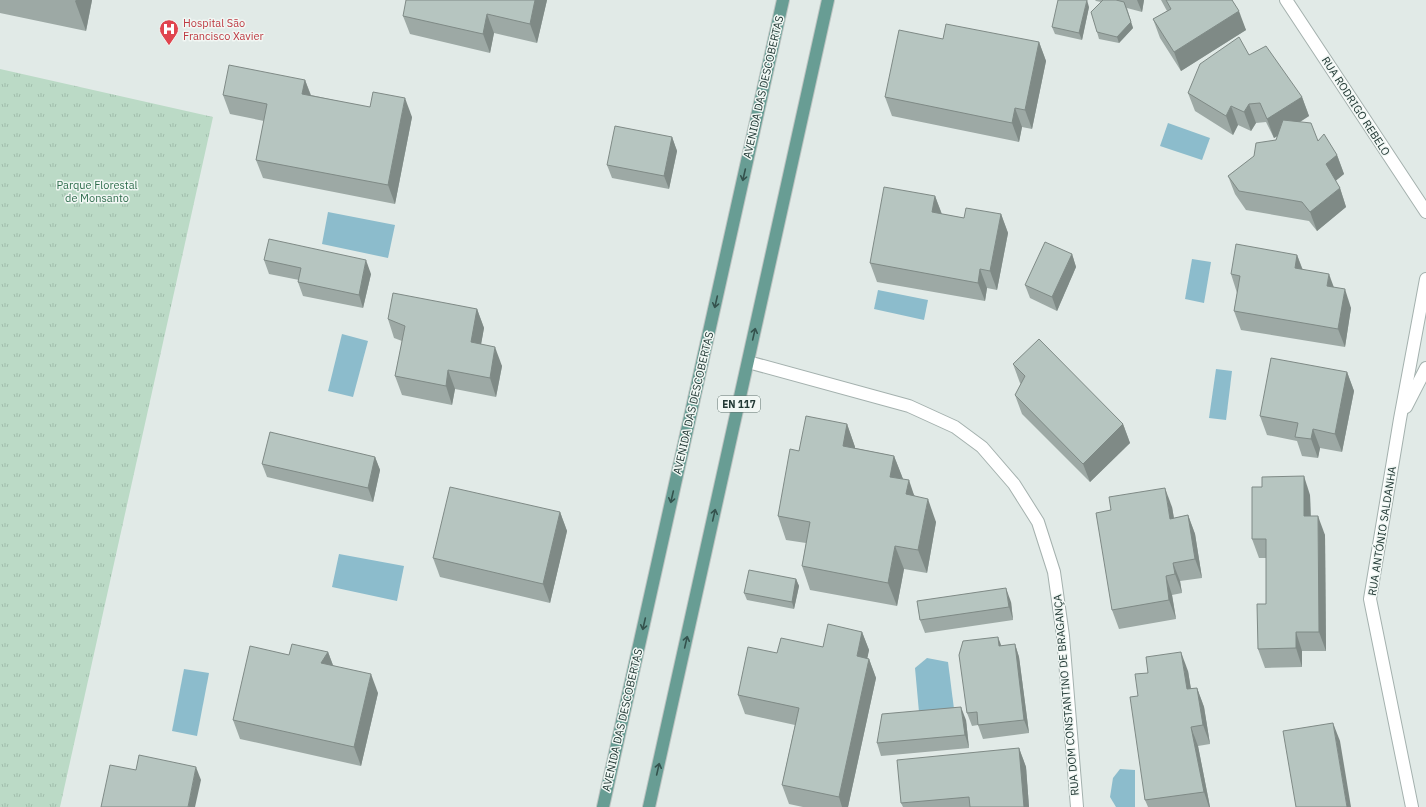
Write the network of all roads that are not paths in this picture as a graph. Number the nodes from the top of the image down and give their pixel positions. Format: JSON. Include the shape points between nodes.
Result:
{"nodes":[{"id":1,"x":783,"y":0,"type":"edge"},
{"id":2,"x":828,"y":0,"type":"edge"},
{"id":3,"x":1286,"y":0,"type":"edge"},
{"id":4,"x":1426,"y":212,"type":"edge"},
{"id":5,"x":1426,"y":279,"type":"edge"},
{"id":6,"x":748,"y":362,"type":"junction"},
{"id":7,"x":1426,"y":368,"type":"edge"},
{"id":8,"x":1400,"y":419,"type":"junction"},
{"id":9,"x":603,"y":807,"type":"edge"},
{"id":10,"x":649,"y":807,"type":"edge"},
{"id":11,"x":1077,"y":807,"type":"edge"},
{"id":12,"x":1412,"y":807,"type":"edge"}],
"edges":[{"from":1,"to":9,"type":"main road","name":"AVENIDA DAS DESCOBERTAS","one_way":true},
{"from":6,"to":2,"type":"main road","number":"EN 117","one_way":true},
{"from":3,"to":4,"type":"street","name":"RUA RODRIGO REBELO"},
{"from":5,"to":8,"type":"street","name":"RUA ANTÓNIO SALDANHA"},
{"from":10,"to":6,"type":"main road","number":"EN 117","one_way":true},
{"from":6,"to":11,"type":"street","name":"RUA DOM CONSTANTINO DE BRAGANÇA","via":[[909,406],[955,427],[982,447],[1014,484],[1038,522],[1054,572],[1063,636]]},
{"from":7,"to":8,"type":"street"},
{"from":8,"to":12,"type":"street","name":"RUA ANTÓNIO SALDANHA","via":[[1370,599]]}]}
